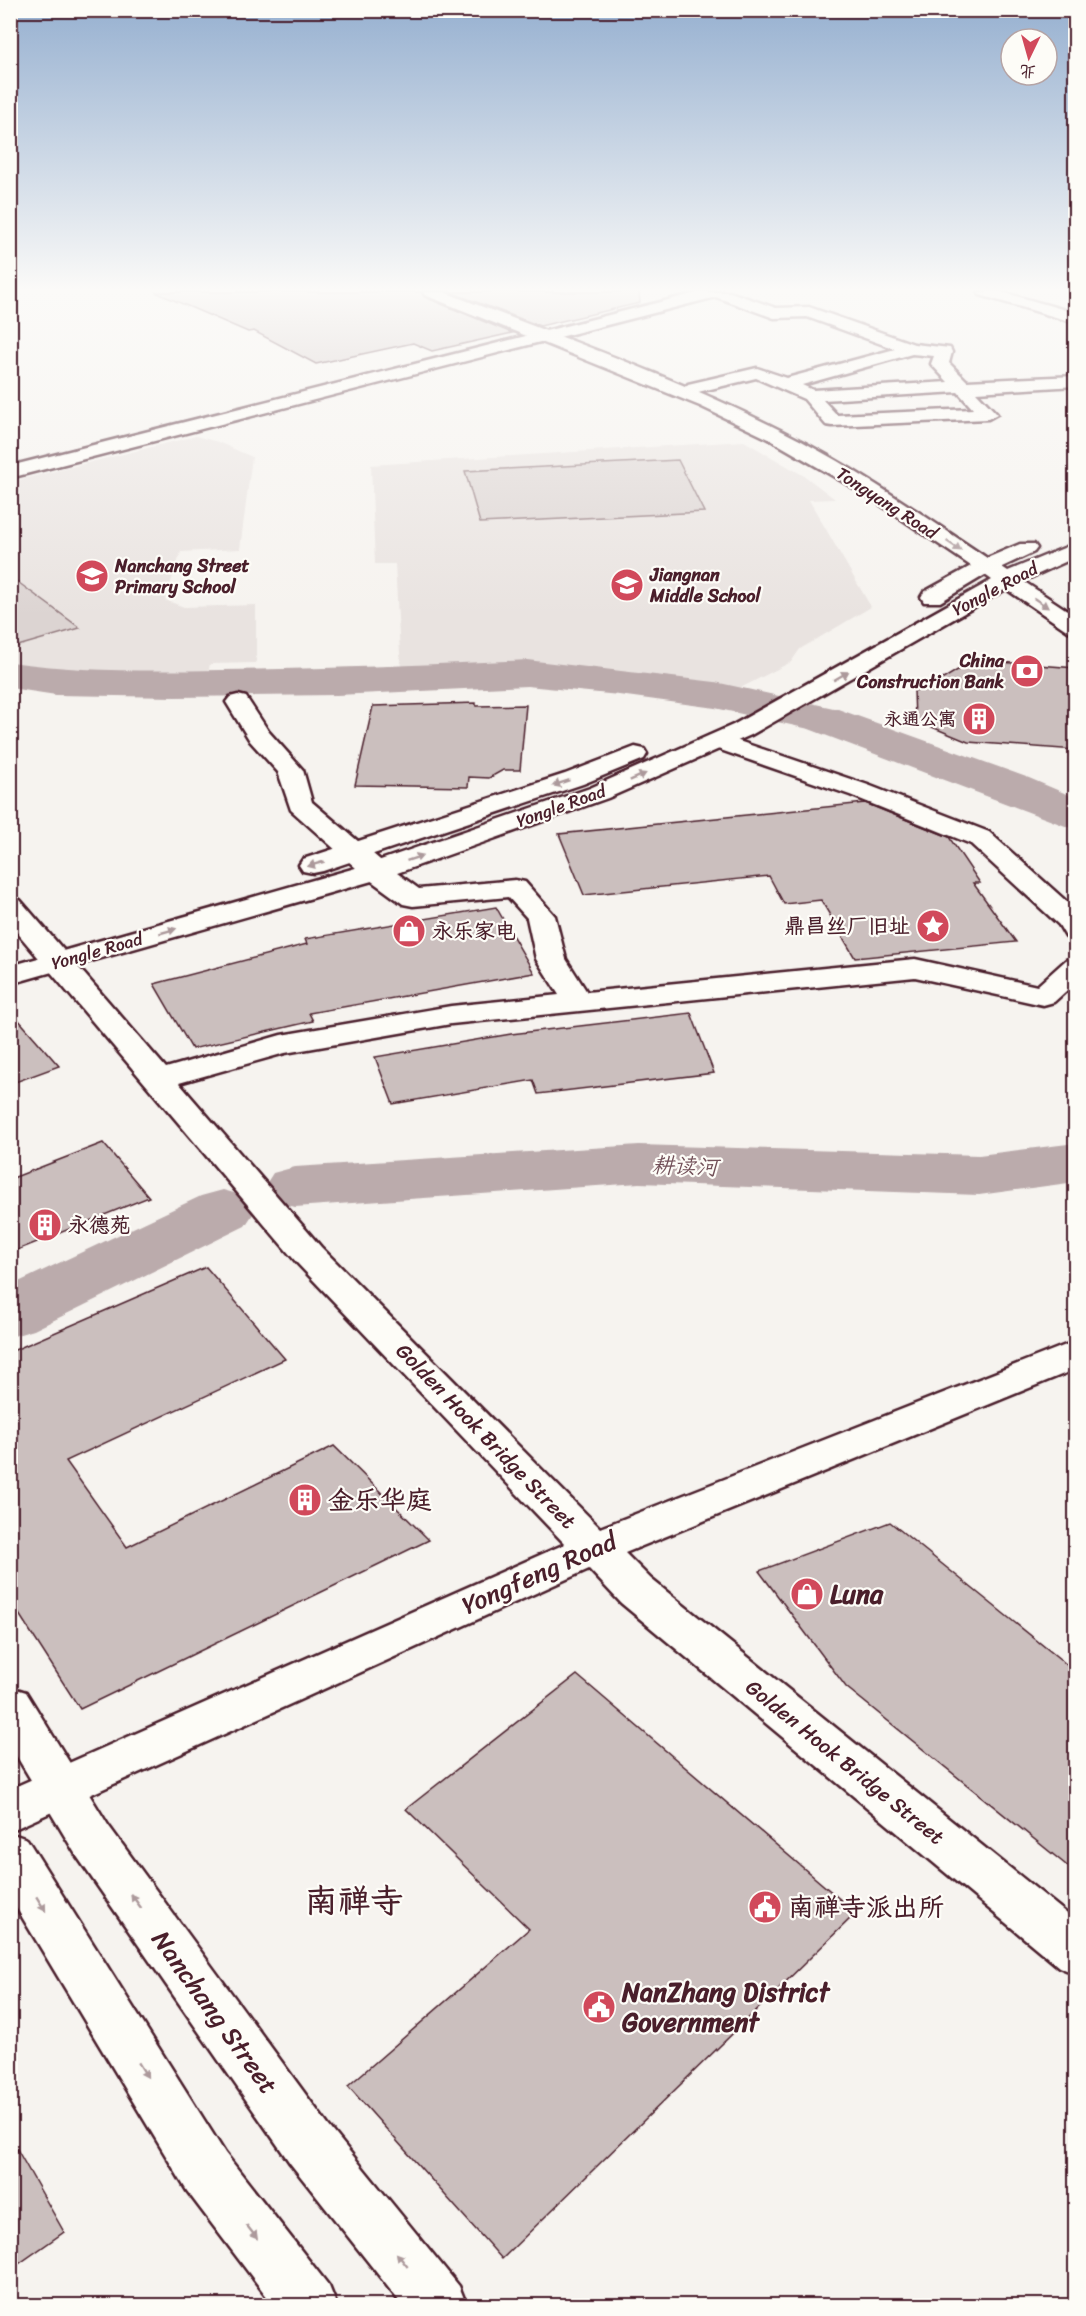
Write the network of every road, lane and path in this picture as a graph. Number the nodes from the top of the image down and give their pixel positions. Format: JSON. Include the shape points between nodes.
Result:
{"nodes":[{"id":1,"x":290,"y":400,"type":"edge"},
{"id":2,"x":701,"y":400,"type":"edge"},
{"id":3,"x":722,"y":400,"type":"edge"},
{"id":4,"x":814,"y":400,"type":"edge"},
{"id":5,"x":975,"y":400,"type":"edge"},
{"id":6,"x":10,"y":472,"type":"edge"},
{"id":7,"x":1076,"y":526,"type":"edge"},
{"id":8,"x":1076,"y":549,"type":"edge"},
{"id":9,"x":1004,"y":558,"type":"junction"},
{"id":10,"x":984,"y":567,"type":"junction"},
{"id":11,"x":1017,"y":576,"type":"junction"},
{"id":12,"x":1076,"y":604,"type":"edge"},
{"id":13,"x":1076,"y":626,"type":"edge"},
{"id":14,"x":238,"y":702,"type":"dead end"},
{"id":15,"x":715,"y":731,"type":"junction"},
{"id":16,"x":366,"y":862,"type":"junction"},
{"id":17,"x":10,"y":906,"type":"edge"},
{"id":18,"x":1076,"y":931,"type":"edge"},
{"id":19,"x":37,"y":952,"type":"edge"},
{"id":20,"x":1076,"y":966,"type":"edge"},
{"id":21,"x":10,"y":975,"type":"edge"},
{"id":22,"x":578,"y":1002,"type":"junction"},
{"id":23,"x":160,"y":1079,"type":"junction"},
{"id":24,"x":1076,"y":1354,"type":"edge"},
{"id":25,"x":595,"y":1548,"type":"junction"},
{"id":26,"x":10,"y":1705,"type":"edge"},
{"id":27,"x":61,"y":1788,"type":"junction"},
{"id":28,"x":10,"y":1811,"type":"edge"},
{"id":29,"x":10,"y":1854,"type":"edge"},
{"id":30,"x":1076,"y":1951,"type":"edge"},
{"id":31,"x":309,"y":2306,"type":"edge"},
{"id":32,"x":439,"y":2306,"type":"edge"}],
"edges":[{"from":1,"to":6,"type":"street"},
{"from":2,"to":10,"type":"street","name":"Tongyang Road","one_way":true,"via":[[776,435],[873,491]]},
{"from":3,"to":9,"type":"street","name":"Tongyang Road","via":[[792,431]]},
{"from":4,"to":5,"type":"street","via":[[832,422],[988,414]]},
{"from":7,"to":9,"type":"street","name":"Yongle Road"},
{"from":8,"to":11,"type":"street","name":"Yongle Road"},
{"from":9,"to":10,"type":"street","name":"Yongle Road"},
{"from":9,"to":11,"type":"street","name":"Tongyang Road"},
{"from":10,"to":11,"type":"street","name":"Tongyang Road"},
{"from":10,"to":15,"type":"street","name":"Yongle Road","via":[[760,698]]},
{"from":11,"to":12,"type":"street"},
{"from":11,"to":13,"type":"street","one_way":true},
{"from":15,"to":11,"type":"street","name":"Yongle Road","one_way":true,"via":[[742,730]]},
{"from":14,"to":16,"type":"street","via":[[259,736],[290,770],[300,805]]},
{"from":15,"to":16,"type":"street","name":"Yongle Road","via":[[599,793]]},
{"from":15,"to":18,"type":"street","via":[[980,838],[1071,921]]},
{"from":16,"to":19,"type":"street","name":"Yongle Road"},
{"from":16,"to":22,"type":"street","via":[[413,898],[515,888],[541,916],[551,959]]},
{"from":17,"to":19,"type":"street","name":"Golden Hook Bridge Street"},
{"from":19,"to":21,"type":"street","name":"Yongle Road"},
{"from":19,"to":23,"type":"street","name":"Golden Hook Bridge Street"},
{"from":20,"to":22,"type":"street","via":[[1043,996],[915,968]]},
{"from":22,"to":23,"type":"street","via":[[452,1015],[281,1044]]},
{"from":23,"to":25,"type":"street","name":"Golden Hook Bridge Street","via":[[309,1255]]},
{"from":24,"to":25,"type":"street","name":"Yongfeng Road"},
{"from":25,"to":27,"type":"street","name":"Yongfeng Road"},
{"from":25,"to":30,"type":"street","name":"Golden Hook Bridge Street","via":[[636,1591]]},
{"from":26,"to":27,"type":"street","name":"Nanchang Street"},
{"from":27,"to":28,"type":"street","name":"Yongfeng Road"},
{"from":32,"to":27,"type":"street","name":"Nanchang Street","one_way":true,"via":[[309,2144],[92,1840]]},
{"from":29,"to":31,"type":"street","one_way":true,"via":[[206,2172]]}]}
